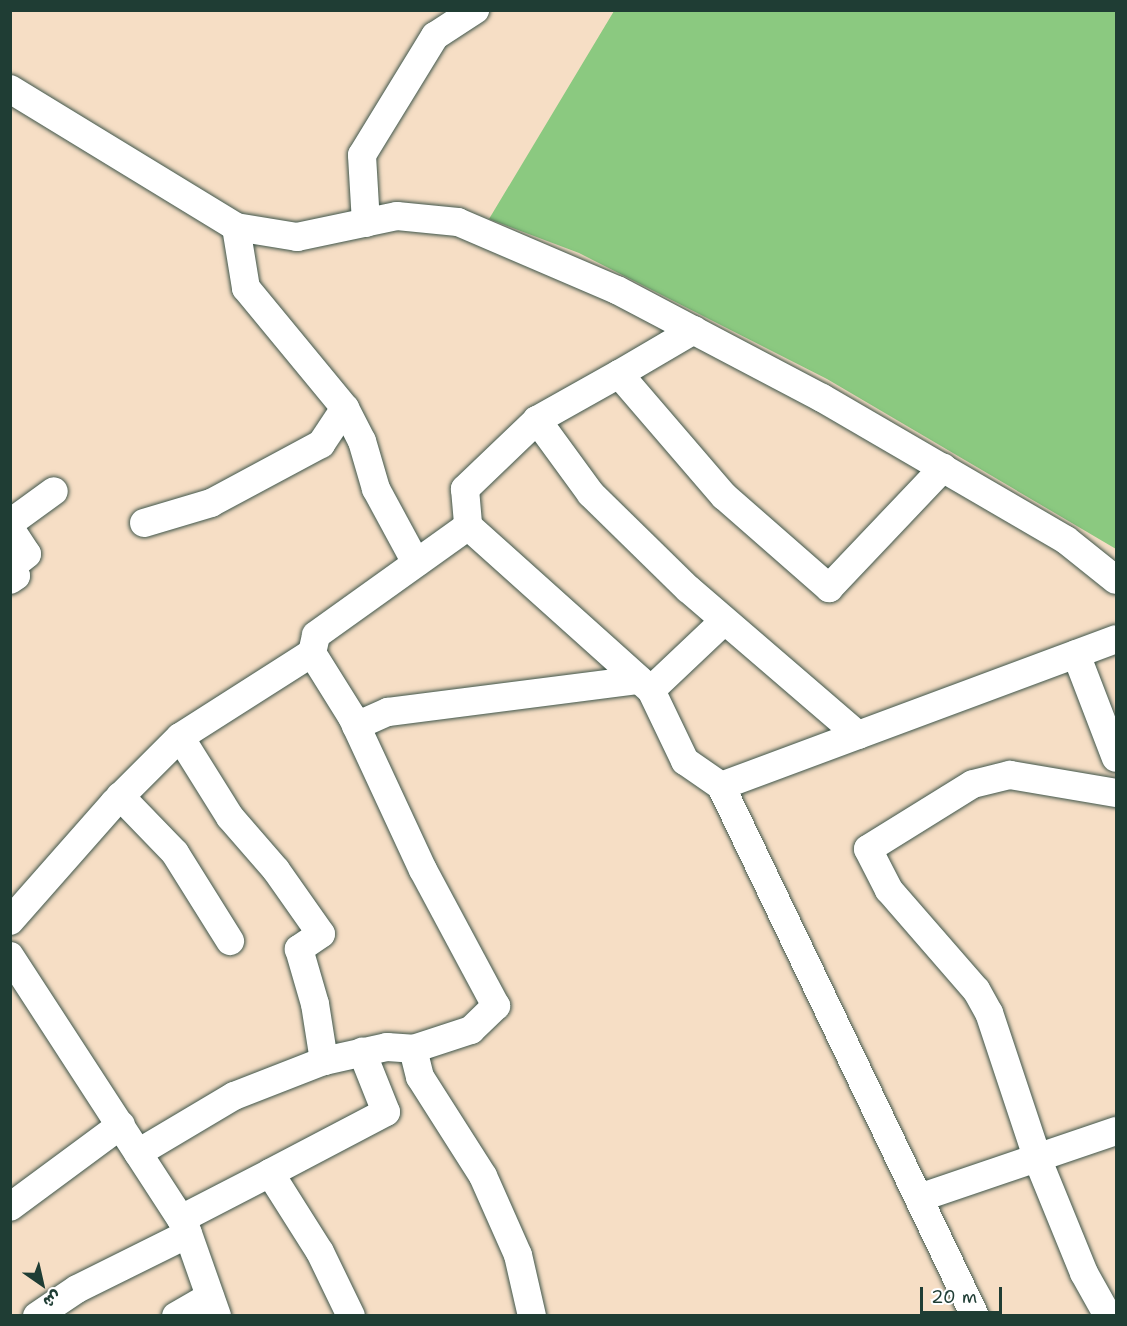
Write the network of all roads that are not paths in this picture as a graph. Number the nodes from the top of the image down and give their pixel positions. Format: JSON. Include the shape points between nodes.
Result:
{"nodes":[{"id":1,"x":474,"y":10,"type":"edge"},
{"id":2,"x":10,"y":89,"type":"edge"},
{"id":3,"x":366,"y":223,"type":"junction"},
{"id":4,"x":236,"y":227,"type":"junction"},
{"id":5,"x":694,"y":330,"type":"junction"},
{"id":6,"x":619,"y":374,"type":"junction"},
{"id":7,"x":345,"y":408,"type":"junction"},
{"id":8,"x":537,"y":420,"type":"junction"},
{"id":9,"x":942,"y":468,"type":"junction"},
{"id":10,"x":54,"y":491,"type":"dead end"},
{"id":11,"x":10,"y":523,"type":"edge"},
{"id":12,"x":144,"y":523,"type":"dead end"},
{"id":13,"x":468,"y":526,"type":"junction"},
{"id":14,"x":10,"y":528,"type":"edge"},
{"id":15,"x":416,"y":563,"type":"junction"},
{"id":16,"x":10,"y":579,"type":"edge"},
{"id":17,"x":1116,"y":580,"type":"edge"},
{"id":18,"x":724,"y":621,"type":"junction"},
{"id":19,"x":1116,"y":639,"type":"edge"},
{"id":20,"x":312,"y":654,"type":"junction"},
{"id":21,"x":1076,"y":654,"type":"junction"},
{"id":22,"x":645,"y":685,"type":"junction"},
{"id":23,"x":356,"y":726,"type":"junction"},
{"id":24,"x":858,"y":735,"type":"junction"},
{"id":25,"x":180,"y":737,"type":"junction"},
{"id":26,"x":1116,"y":758,"type":"edge"},
{"id":27,"x":722,"y":786,"type":"junction"},
{"id":28,"x":1116,"y":793,"type":"edge"},
{"id":29,"x":120,"y":796,"type":"junction"},
{"id":30,"x":10,"y":921,"type":"edge"},
{"id":31,"x":230,"y":940,"type":"dead end"},
{"id":32,"x":10,"y":956,"type":"edge"},
{"id":33,"x":413,"y":1048,"type":"junction"},
{"id":34,"x":362,"y":1052,"type":"junction"},
{"id":35,"x":324,"y":1061,"type":"junction"},
{"id":36,"x":121,"y":1125,"type":"junction"},
{"id":37,"x":1116,"y":1131,"type":"edge"},
{"id":38,"x":138,"y":1153,"type":"junction"},
{"id":39,"x":1038,"y":1160,"type":"junction"},
{"id":40,"x":270,"y":1173,"type":"junction"},
{"id":41,"x":919,"y":1198,"type":"junction"},
{"id":42,"x":10,"y":1207,"type":"edge"},
{"id":43,"x":185,"y":1226,"type":"junction"},
{"id":44,"x":214,"y":1306,"type":"edge"},
{"id":45,"x":37,"y":1316,"type":"edge"},
{"id":46,"x":176,"y":1316,"type":"edge"},
{"id":47,"x":351,"y":1316,"type":"edge"},
{"id":48,"x":532,"y":1316,"type":"edge"},
{"id":49,"x":975,"y":1316,"type":"edge"},
{"id":50,"x":1108,"y":1316,"type":"edge"}],
"edges":[{"from":1,"to":3,"type":"street","via":[[435,36],[362,155]]},
{"from":2,"to":4,"type":"street"},
{"from":3,"to":4,"type":"street","via":[[297,237]]},
{"from":3,"to":5,"type":"street","via":[[397,216],[458,222],[617,290]]},
{"from":4,"to":7,"type":"street","via":[[246,288]]},
{"from":5,"to":6,"type":"street"},
{"from":5,"to":9,"type":"street"},
{"from":6,"to":8,"type":"street"},
{"from":6,"to":9,"type":"street","via":[[724,496],[829,588]]},
{"from":7,"to":12,"type":"street","via":[[321,444],[212,503]]},
{"from":7,"to":15,"type":"street","via":[[362,441],[376,489]]},
{"from":8,"to":13,"type":"street","via":[[465,489]]},
{"from":8,"to":18,"type":"street","via":[[591,494]]},
{"from":9,"to":17,"type":"street","via":[[1066,540]]},
{"from":10,"to":11,"type":"street"},
{"from":13,"to":15,"type":"street"},
{"from":13,"to":22,"type":"street"},
{"from":14,"to":16,"type":"street","via":[[27,554],[11,567],[16,576]]},
{"from":15,"to":20,"type":"street","via":[[316,635]]},
{"from":18,"to":22,"type":"street"},
{"from":18,"to":24,"type":"street"},
{"from":19,"to":21,"type":"street"},
{"from":20,"to":23,"type":"street"},
{"from":20,"to":25,"type":"street"},
{"from":21,"to":24,"type":"street"},
{"from":21,"to":26,"type":"street"},
{"from":22,"to":23,"type":"street","via":[[388,712]]},
{"from":22,"to":27,"type":"street","via":[[685,761]]},
{"from":23,"to":33,"type":"street","via":[[423,870],[496,1006],[471,1030]]},
{"from":24,"to":27,"type":"street"},
{"from":25,"to":29,"type":"street"},
{"from":25,"to":35,"type":"street","via":[[230,817],[276,870],[321,934],[299,949],[315,1004]]},
{"from":27,"to":41,"type":"street"},
{"from":28,"to":39,"type":"street","via":[[1010,775],[973,784],[868,849],[889,890],[976,990],[989,1013]]},
{"from":29,"to":30,"type":"street"},
{"from":29,"to":31,"type":"street","via":[[175,853]]},
{"from":32,"to":36,"type":"street"},
{"from":33,"to":34,"type":"street","via":[[387,1047]]},
{"from":33,"to":48,"type":"street","via":[[420,1077],[483,1176],[518,1255]]},
{"from":34,"to":35,"type":"street"},
{"from":34,"to":40,"type":"street","via":[[386,1112]]},
{"from":35,"to":38,"type":"street","via":[[234,1096]]},
{"from":36,"to":38,"type":"street"},
{"from":36,"to":42,"type":"street"},
{"from":37,"to":39,"type":"street"},
{"from":38,"to":43,"type":"street"},
{"from":39,"to":41,"type":"street"},
{"from":39,"to":50,"type":"street","via":[[1084,1273]]},
{"from":40,"to":43,"type":"street"},
{"from":40,"to":47,"type":"street","via":[[320,1252]]},
{"from":41,"to":49,"type":"street"},
{"from":43,"to":44,"type":"street"},
{"from":43,"to":45,"type":"street"},
{"from":44,"to":46,"type":"street"}]}
